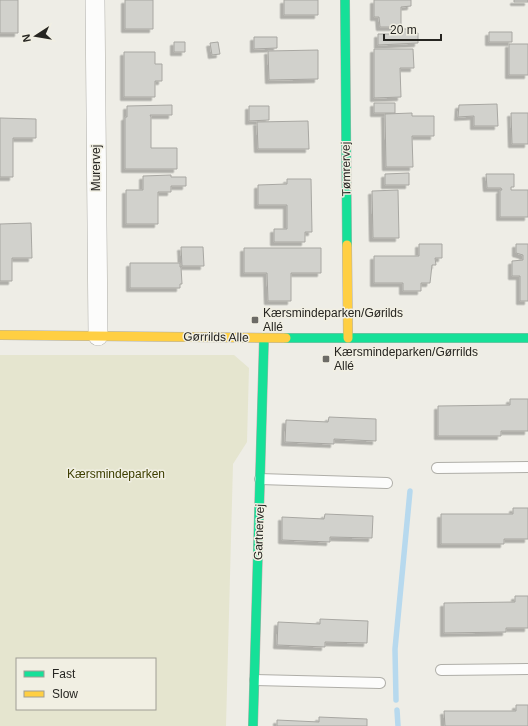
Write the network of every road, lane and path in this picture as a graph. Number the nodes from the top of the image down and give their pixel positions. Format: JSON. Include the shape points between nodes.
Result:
{"nodes":[{"id":1,"x":95,"y":0,"type":"edge"},
{"id":2,"x":345,"y":0,"type":"edge"},
{"id":3,"x":0,"y":335,"type":"edge"},
{"id":4,"x":98,"y":336,"type":"junction"},
{"id":5,"x":264,"y":338,"type":"junction"},
{"id":6,"x":348,"y":338,"type":"junction"},
{"id":7,"x":528,"y":338,"type":"edge"},
{"id":8,"x":528,"y":467,"type":"edge"},
{"id":9,"x":437,"y":468,"type":"dead end"},
{"id":10,"x":260,"y":479,"type":"junction"},
{"id":11,"x":387,"y":483,"type":"dead end"},
{"id":12,"x":528,"y":668,"type":"edge"},
{"id":13,"x":441,"y":670,"type":"dead end"},
{"id":14,"x":255,"y":680,"type":"junction"},
{"id":15,"x":380,"y":683,"type":"dead end"},
{"id":16,"x":253,"y":726,"type":"edge"}],
"edges":[{"from":1,"to":4,"type":"street","name":"Murervej"},
{"from":2,"to":6,"type":"street","name":"Tømrervej"},
{"from":3,"to":4,"type":"street","name":"Gørrilds Alle"},
{"from":4,"to":5,"type":"street","name":"Gørrilds Alle"},
{"from":5,"to":6,"type":"street","name":"Gørrilds Alle"},
{"from":5,"to":10,"type":"street","name":"Gartnervej"},
{"from":6,"to":7,"type":"street","name":"Gørrilds Alle"},
{"from":8,"to":9,"type":"lane"},
{"from":10,"to":11,"type":"lane"},
{"from":10,"to":14,"type":"street","name":"Gartnervej"},
{"from":12,"to":13,"type":"lane"},
{"from":14,"to":15,"type":"lane"},
{"from":14,"to":16,"type":"street","name":"Gartnervej"}]}
